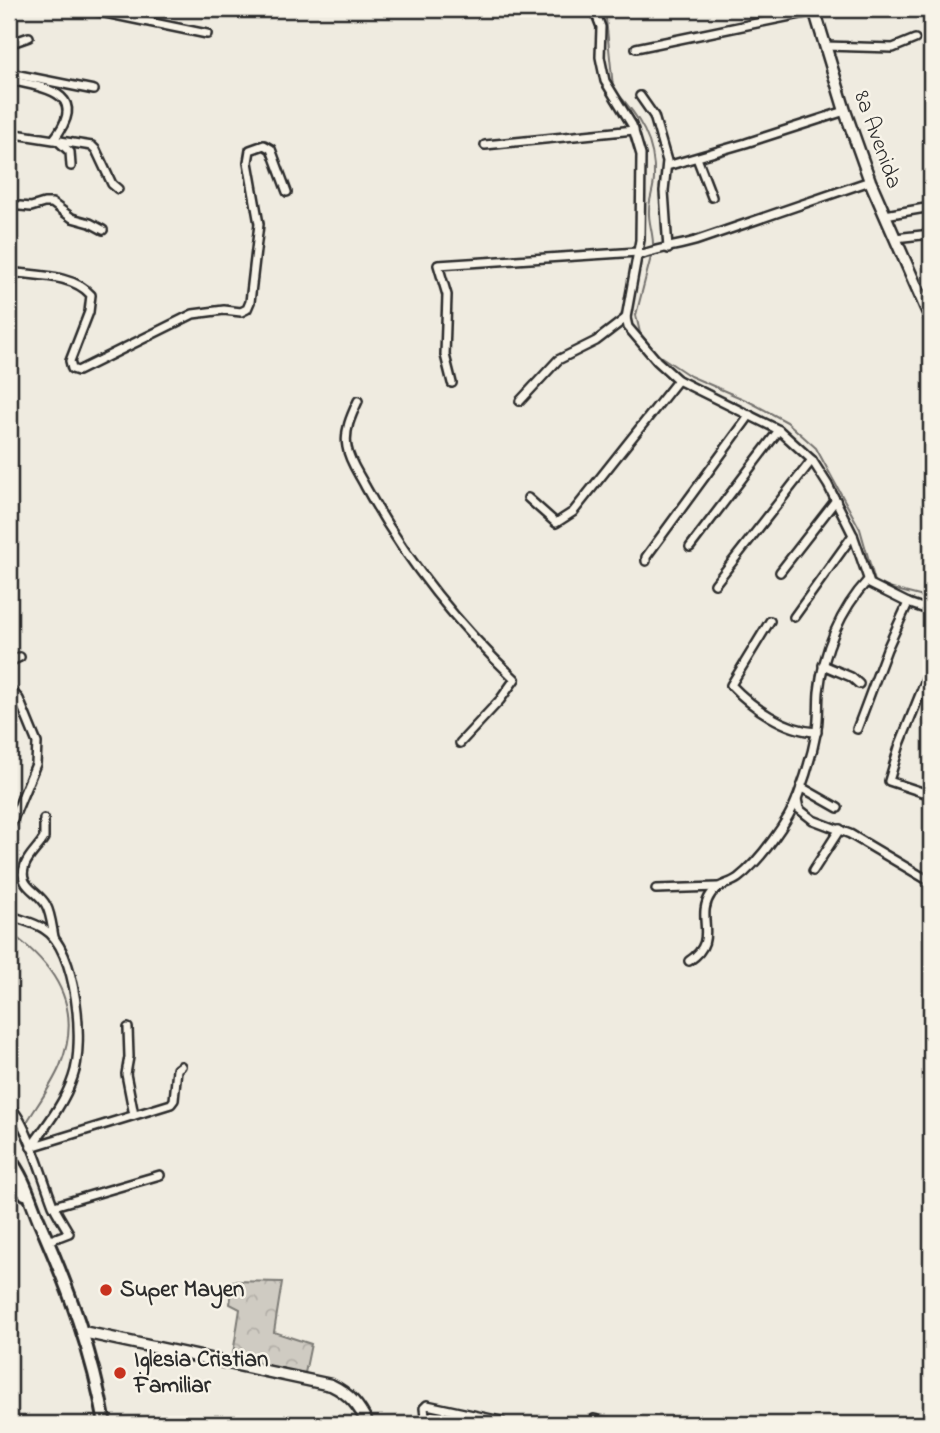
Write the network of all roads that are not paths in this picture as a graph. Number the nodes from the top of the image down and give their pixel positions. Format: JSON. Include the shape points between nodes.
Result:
{"nodes":[{"id":1,"x":86,"y":9,"type":"edge"},
{"id":2,"x":594,"y":9,"type":"edge"},
{"id":3,"x":814,"y":10,"type":"edge"},
{"id":4,"x":207,"y":34,"type":"dead end"},
{"id":5,"x":29,"y":37,"type":"dead end"},
{"id":6,"x":915,"y":39,"type":"dead end"},
{"id":7,"x":9,"y":44,"type":"edge"},
{"id":8,"x":825,"y":46,"type":"junction"},
{"id":9,"x":636,"y":48,"type":"dead end"},
{"id":10,"x":9,"y":73,"type":"edge"},
{"id":11,"x":9,"y":80,"type":"edge"},
{"id":12,"x":94,"y":90,"type":"dead end"},
{"id":13,"x":640,"y":96,"type":"dead end"},
{"id":14,"x":845,"y":111,"type":"junction"},
{"id":15,"x":634,"y":130,"type":"junction"},
{"id":16,"x":9,"y":134,"type":"edge"},
{"id":17,"x":54,"y":139,"type":"junction"},
{"id":18,"x":485,"y":145,"type":"dead end"},
{"id":19,"x":697,"y":158,"type":"junction"},
{"id":20,"x":71,"y":166,"type":"dead end"},
{"id":21,"x":667,"y":166,"type":"junction"},
{"id":22,"x":870,"y":181,"type":"junction"},
{"id":23,"x":118,"y":190,"type":"dead end"},
{"id":24,"x":287,"y":192,"type":"dead end"},
{"id":25,"x":712,"y":197,"type":"dead end"},
{"id":26,"x":9,"y":205,"type":"edge"},
{"id":27,"x":931,"y":207,"type":"edge"},
{"id":28,"x":885,"y":215,"type":"junction"},
{"id":29,"x":103,"y":230,"type":"dead end"},
{"id":30,"x":931,"y":234,"type":"edge"},
{"id":31,"x":895,"y":238,"type":"junction"},
{"id":32,"x":666,"y":249,"type":"junction"},
{"id":33,"x":641,"y":253,"type":"junction"},
{"id":34,"x":9,"y":272,"type":"edge"},
{"id":35,"x":626,"y":318,"type":"junction"},
{"id":36,"x":931,"y":320,"type":"edge"},
{"id":37,"x":678,"y":380,"type":"junction"},
{"id":38,"x":452,"y":383,"type":"dead end"},
{"id":39,"x":358,"y":401,"type":"dead end"},
{"id":40,"x":520,"y":401,"type":"dead end"},
{"id":41,"x":750,"y":415,"type":"junction"},
{"id":42,"x":779,"y":430,"type":"junction"},
{"id":43,"x":813,"y":460,"type":"junction"},
{"id":44,"x":528,"y":498,"type":"dead end"},
{"id":45,"x":836,"y":500,"type":"junction"},
{"id":46,"x":853,"y":535,"type":"junction"},
{"id":47,"x":690,"y":547,"type":"dead end"},
{"id":48,"x":646,"y":561,"type":"dead end"},
{"id":49,"x":780,"y":572,"type":"dead end"},
{"id":50,"x":868,"y":580,"type":"junction"},
{"id":51,"x":715,"y":584,"type":"dead end"},
{"id":52,"x":908,"y":603,"type":"junction"},
{"id":53,"x":931,"y":611,"type":"edge"},
{"id":54,"x":794,"y":617,"type":"dead end"},
{"id":55,"x":771,"y":621,"type":"dead end"},
{"id":56,"x":20,"y":657,"type":"dead end"},
{"id":57,"x":9,"y":662,"type":"edge"},
{"id":58,"x":823,"y":665,"type":"junction"},
{"id":59,"x":931,"y":667,"type":"edge"},
{"id":60,"x":859,"y":684,"type":"dead end"},
{"id":61,"x":9,"y":688,"type":"edge"},
{"id":62,"x":857,"y":729,"type":"dead end"},
{"id":63,"x":817,"y":733,"type":"junction"},
{"id":64,"x":460,"y":743,"type":"dead end"},
{"id":65,"x":801,"y":787,"type":"junction"},
{"id":66,"x":931,"y":794,"type":"edge"},
{"id":67,"x":797,"y":798,"type":"junction"},
{"id":68,"x":838,"y":808,"type":"dead end"},
{"id":69,"x":44,"y":820,"type":"dead end"},
{"id":70,"x":9,"y":828,"type":"edge"},
{"id":71,"x":840,"y":829,"type":"junction"},
{"id":72,"x":813,"y":871,"type":"dead end"},
{"id":73,"x":929,"y":879,"type":"edge"},
{"id":74,"x":722,"y":886,"type":"junction"},
{"id":75,"x":656,"y":888,"type":"dead end"},
{"id":76,"x":9,"y":915,"type":"edge"},
{"id":77,"x":54,"y":937,"type":"junction"},
{"id":78,"x":689,"y":961,"type":"dead end"},
{"id":79,"x":128,"y":1028,"type":"dead end"},
{"id":80,"x":181,"y":1066,"type":"dead end"},
{"id":81,"x":9,"y":1107,"type":"edge"},
{"id":82,"x":134,"y":1115,"type":"junction"},
{"id":83,"x":31,"y":1147,"type":"junction"},
{"id":84,"x":11,"y":1169,"type":"edge"},
{"id":85,"x":160,"y":1175,"type":"dead end"},
{"id":86,"x":54,"y":1206,"type":"junction"},
{"id":87,"x":48,"y":1241,"type":"junction"},
{"id":88,"x":83,"y":1332,"type":"junction"},
{"id":89,"x":594,"y":1419,"type":"dead end"},
{"id":90,"x":501,"y":1421,"type":"dead end"},
{"id":91,"x":105,"y":1424,"type":"edge"},
{"id":92,"x":368,"y":1424,"type":"edge"},
{"id":93,"x":426,"y":1424,"type":"edge"},
{"id":94,"x":617,"y":1424,"type":"edge"}],
"edges":[{"from":1,"to":4,"type":"street"},
{"from":2,"to":15,"type":"street","via":[[601,27],[605,81]]},
{"from":3,"to":8,"type":"street","name":"8a Avenida"},
{"from":3,"to":9,"type":"street"},
{"from":5,"to":7,"type":"street"},
{"from":6,"to":8,"type":"street","via":[[893,48]]},
{"from":8,"to":14,"type":"street","name":"8a Avenida"},
{"from":10,"to":12,"type":"street"},
{"from":11,"to":17,"type":"street","via":[[64,97],[68,119]]},
{"from":13,"to":21,"type":"street","via":[[654,116]]},
{"from":14,"to":19,"type":"street"},
{"from":14,"to":22,"type":"street","name":"8a Avenida"},
{"from":15,"to":18,"type":"street"},
{"from":15,"to":33,"type":"street","via":[[641,155]]},
{"from":16,"to":17,"type":"street"},
{"from":17,"to":20,"type":"street","via":[[70,152]]},
{"from":17,"to":23,"type":"street","via":[[92,145]]},
{"from":19,"to":21,"type":"street"},
{"from":19,"to":25,"type":"street"},
{"from":21,"to":32,"type":"street"},
{"from":22,"to":28,"type":"street","name":"8a Avenida"},
{"from":22,"to":32,"type":"street"},
{"from":24,"to":34,"type":"street","via":[[271,149],[264,145],[250,150],[247,160],[259,224],[247,309],[193,314],[78,371],[70,361],[91,295],[72,281]]},
{"from":26,"to":29,"type":"street","via":[[52,203],[72,218]]},
{"from":27,"to":28,"type":"street"},
{"from":28,"to":31,"type":"street","name":"8a Avenida"},
{"from":30,"to":31,"type":"street"},
{"from":31,"to":36,"type":"street","name":"8a Avenida"},
{"from":32,"to":33,"type":"street"},
{"from":33,"to":35,"type":"street"},
{"from":33,"to":38,"type":"street","via":[[438,265],[447,295],[445,352]]},
{"from":35,"to":37,"type":"street","via":[[648,351]]},
{"from":35,"to":40,"type":"street","via":[[596,341],[558,360]]},
{"from":37,"to":41,"type":"street"},
{"from":37,"to":44,"type":"street","via":[[573,512],[556,523]]},
{"from":39,"to":64,"type":"street","via":[[346,433],[347,448],[369,493],[466,632],[514,679]]},
{"from":41,"to":42,"type":"street"},
{"from":41,"to":48,"type":"street"},
{"from":42,"to":43,"type":"street"},
{"from":42,"to":47,"type":"street"},
{"from":43,"to":45,"type":"street"},
{"from":43,"to":51,"type":"street"},
{"from":45,"to":46,"type":"street"},
{"from":45,"to":49,"type":"street"},
{"from":46,"to":50,"type":"street"},
{"from":46,"to":54,"type":"street"},
{"from":50,"to":52,"type":"street"},
{"from":50,"to":58,"type":"street","via":[[842,619]]},
{"from":52,"to":53,"type":"street"},
{"from":52,"to":62,"type":"street"},
{"from":55,"to":63,"type":"street","via":[[731,685],[776,719]]},
{"from":56,"to":57,"type":"street"},
{"from":58,"to":60,"type":"street"},
{"from":58,"to":63,"type":"street"},
{"from":59,"to":66,"type":"street","via":[[889,781]]},
{"from":61,"to":70,"type":"street","via":[[19,699],[37,743],[36,764]]},
{"from":63,"to":65,"type":"street"},
{"from":65,"to":67,"type":"street"},
{"from":65,"to":68,"type":"street"},
{"from":67,"to":71,"type":"street","via":[[804,814]]},
{"from":67,"to":74,"type":"street","via":[[759,858]]},
{"from":69,"to":77,"type":"street","via":[[44,838],[24,866],[23,876],[31,891],[45,902]]},
{"from":71,"to":72,"type":"street"},
{"from":71,"to":73,"type":"street"},
{"from":74,"to":75,"type":"street"},
{"from":74,"to":78,"type":"street","via":[[707,902],[705,945]]},
{"from":76,"to":77,"type":"street"},
{"from":77,"to":83,"type":"street","via":[[73,982],[78,1059],[66,1094]]},
{"from":79,"to":82,"type":"street","via":[[126,1074]]},
{"from":80,"to":82,"type":"street","via":[[173,1102]]},
{"from":81,"to":83,"type":"street","via":[[18,1116]]},
{"from":82,"to":83,"type":"street"},
{"from":83,"to":86,"type":"street"},
{"from":84,"to":87,"type":"main road","via":[[25,1183]]},
{"from":85,"to":86,"type":"street"},
{"from":86,"to":87,"type":"street","via":[[69,1233]]},
{"from":87,"to":88,"type":"main road"},
{"from":88,"to":91,"type":"main road"},
{"from":88,"to":92,"type":"street","via":[[331,1385],[349,1395]]},
{"from":89,"to":94,"type":"street"},
{"from":90,"to":93,"type":"street","via":[[427,1405]]}]}
